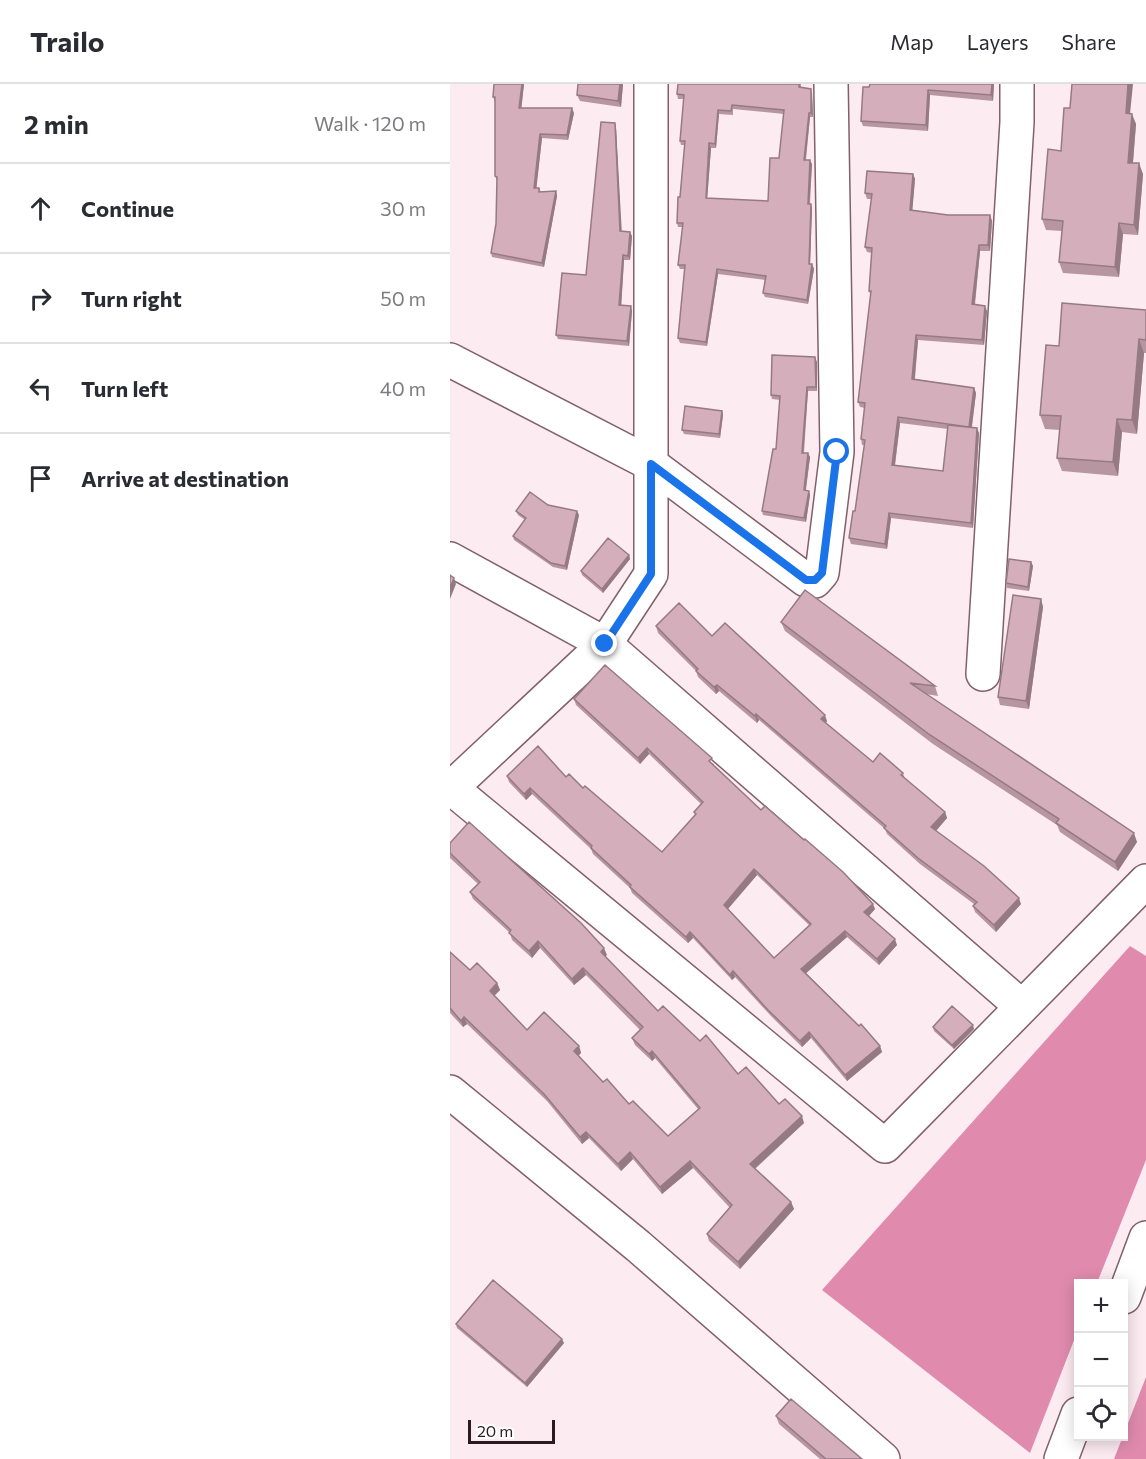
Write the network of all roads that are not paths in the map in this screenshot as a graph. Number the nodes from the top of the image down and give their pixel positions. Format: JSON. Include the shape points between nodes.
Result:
{"nodes":[{"id":1,"x":651,"y":84,"type":"edge"},
{"id":2,"x":831,"y":84,"type":"edge"},
{"id":3,"x":1017,"y":84,"type":"edge"},
{"id":4,"x":450,"y":360,"type":"edge"},
{"id":5,"x":651,"y":464,"type":"junction"},
{"id":6,"x":450,"y":559,"type":"edge"},
{"id":7,"x":605,"y":644,"type":"junction"},
{"id":8,"x":983,"y":674,"type":"dead end"},
{"id":9,"x":450,"y":788,"type":"edge"},
{"id":10,"x":1146,"y":880,"type":"edge"},
{"id":11,"x":1021,"y":1006,"type":"junction"},
{"id":12,"x":450,"y":1092,"type":"edge"},
{"id":13,"x":1146,"y":1238,"type":"edge"},
{"id":14,"x":1128,"y":1286,"type":"edge"},
{"id":15,"x":1074,"y":1425,"type":"edge"},
{"id":16,"x":883,"y":1459,"type":"edge"},
{"id":17,"x":1061,"y":1459,"type":"edge"}],
"edges":[{"from":1,"to":5,"type":"street"},
{"from":2,"to":5,"type":"street","via":[[837,452],[822,573],[815,580],[806,580]]},
{"from":3,"to":8,"type":"street"},
{"from":4,"to":5,"type":"street"},
{"from":5,"to":7,"type":"street","via":[[651,574]]},
{"from":6,"to":7,"type":"street"},
{"from":7,"to":9,"type":"street"},
{"from":7,"to":11,"type":"street"},
{"from":9,"to":11,"type":"street","via":[[885,1146]]},
{"from":10,"to":11,"type":"street"},
{"from":12,"to":16,"type":"street","via":[[638,1246]]},
{"from":13,"to":14,"type":"street"},
{"from":15,"to":17,"type":"street"}]}
